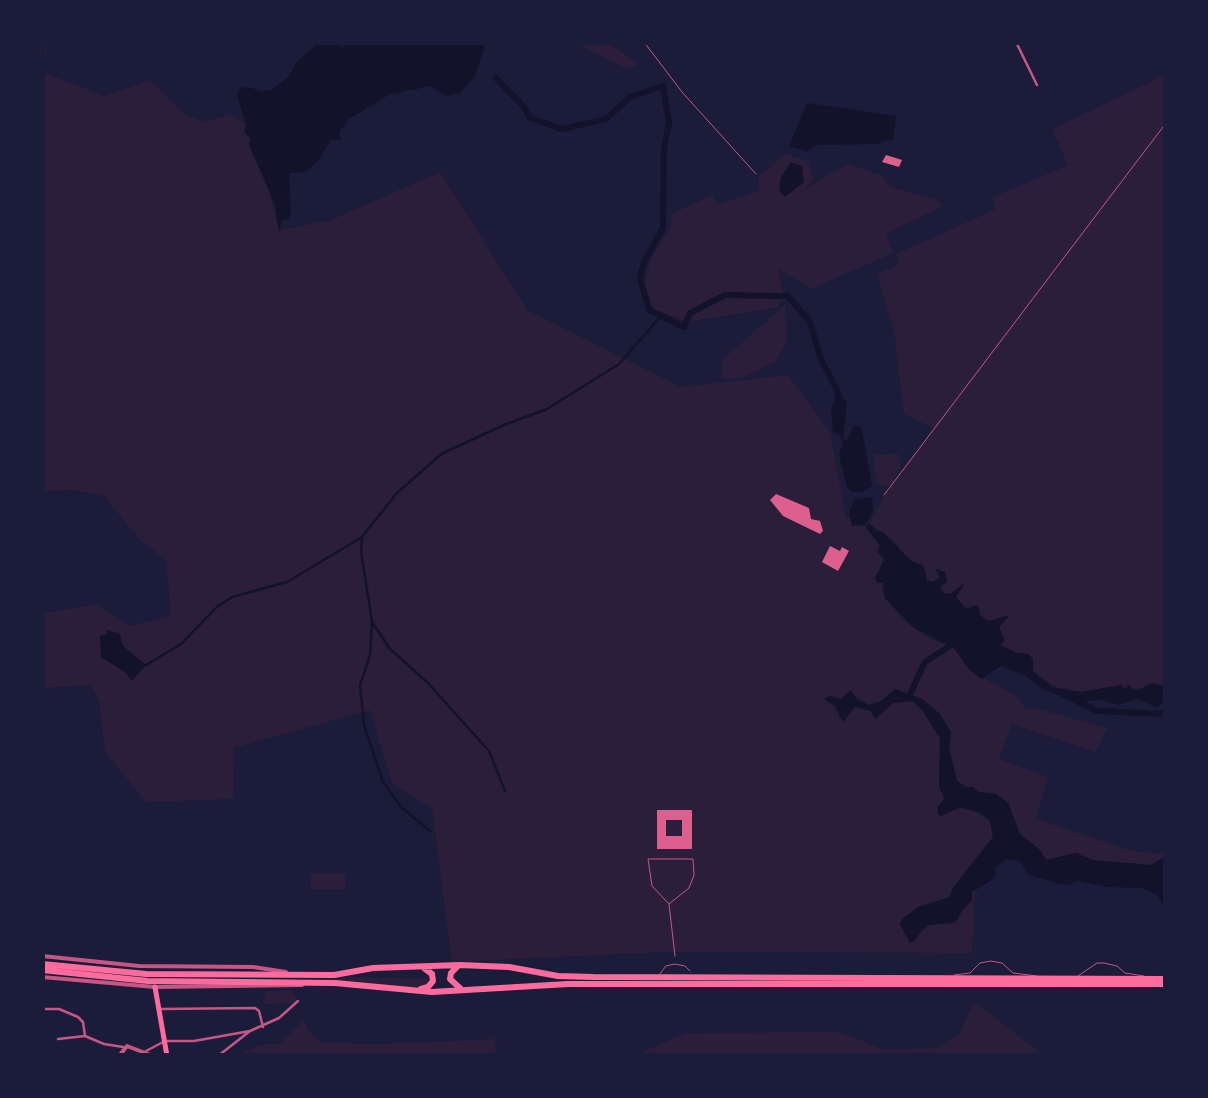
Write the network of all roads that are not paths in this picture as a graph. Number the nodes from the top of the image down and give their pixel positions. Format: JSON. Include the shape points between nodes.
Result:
{"nodes":[{"id":1,"x":644,"y":42,"type":"edge"},
{"id":2,"x":1016,"y":42,"type":"edge"},
{"id":3,"x":1037,"y":85,"type":"dead end"},
{"id":4,"x":1166,"y":123,"type":"edge"},
{"id":5,"x":756,"y":174,"type":"dead end"},
{"id":6,"x":884,"y":495,"type":"dead end"},
{"id":7,"x":670,"y":904,"type":"junction"},
{"id":8,"x":42,"y":956,"type":"edge"},
{"id":9,"x":675,"y":956,"type":"dead end"},
{"id":10,"x":188,"y":958,"type":"dead end"},
{"id":11,"x":200,"y":959,"type":"dead end"},
{"id":12,"x":460,"y":965,"type":"junction"},
{"id":13,"x":188,"y":966,"type":"junction"},
{"id":14,"x":199,"y":966,"type":"junction"},
{"id":15,"x":418,"y":966,"type":"junction"},
{"id":16,"x":42,"y":971,"type":"edge"},
{"id":17,"x":300,"y":976,"type":"junction"},
{"id":18,"x":658,"y":978,"type":"junction"},
{"id":19,"x":693,"y":978,"type":"junction"},
{"id":20,"x":947,"y":978,"type":"junction"},
{"id":21,"x":1045,"y":979,"type":"junction"},
{"id":22,"x":1074,"y":979,"type":"junction"},
{"id":23,"x":1164,"y":981,"type":"edge"},
{"id":24,"x":336,"y":982,"type":"junction"},
{"id":25,"x":155,"y":987,"type":"junction"},
{"id":26,"x":415,"y":990,"type":"junction"},
{"id":27,"x":465,"y":991,"type":"junction"},
{"id":28,"x":298,"y":1001,"type":"dead end"},
{"id":29,"x":42,"y":1009,"type":"edge"},
{"id":30,"x":160,"y":1009,"type":"junction"},
{"id":31,"x":263,"y":1027,"type":"junction"},
{"id":32,"x":250,"y":1031,"type":"junction"},
{"id":33,"x":85,"y":1036,"type":"junction"},
{"id":34,"x":58,"y":1040,"type":"dead end"},
{"id":35,"x":165,"y":1041,"type":"junction"},
{"id":36,"x":124,"y":1047,"type":"junction"},
{"id":37,"x":146,"y":1051,"type":"junction"},
{"id":38,"x":119,"y":1056,"type":"edge"},
{"id":39,"x":153,"y":1056,"type":"edge"},
{"id":40,"x":168,"y":1056,"type":"edge"},
{"id":41,"x":218,"y":1056,"type":"edge"}],
"edges":[{"from":1,"to":5,"type":"lane"},
{"from":2,"to":3,"type":"street"},
{"from":4,"to":6,"type":"lane"},
{"from":7,"to":7,"type":"lane","via":[[690,888],[694,859],[648,859],[652,886]]},
{"from":7,"to":9,"type":"lane"},
{"from":8,"to":13,"type":"street"},
{"from":10,"to":13,"type":"street"},
{"from":11,"to":14,"type":"street"},
{"from":12,"to":15,"type":"highway"},
{"from":12,"to":18,"type":"highway"},
{"from":12,"to":27,"type":"highway","via":[[450,979]]},
{"from":13,"to":14,"type":"street"},
{"from":14,"to":17,"type":"street"},
{"from":15,"to":17,"type":"highway"},
{"from":15,"to":26,"type":"highway","via":[[432,974],[432,982]]},
{"from":16,"to":17,"type":"highway"},
{"from":16,"to":24,"type":"highway","via":[[148,981]]},
{"from":16,"to":25,"type":"street"},
{"from":18,"to":19,"type":"highway"},
{"from":18,"to":19,"type":"lane","via":[[675,964]]},
{"from":19,"to":20,"type":"highway"},
{"from":20,"to":21,"type":"highway"},
{"from":20,"to":21,"type":"lane","via":[[992,961]]},
{"from":21,"to":22,"type":"highway"},
{"from":22,"to":23,"type":"highway"},
{"from":22,"to":23,"type":"lane","via":[[1104,963]]},
{"from":23,"to":27,"type":"highway","via":[[594,984]]},
{"from":24,"to":25,"type":"street"},
{"from":24,"to":26,"type":"highway"},
{"from":25,"to":30,"type":"main road"},
{"from":26,"to":27,"type":"highway"},
{"from":28,"to":31,"type":"street"},
{"from":29,"to":33,"type":"street","via":[[78,1017]]},
{"from":30,"to":31,"type":"street","via":[[257,1009]]},
{"from":30,"to":35,"type":"main road"},
{"from":31,"to":32,"type":"street"},
{"from":32,"to":35,"type":"street"},
{"from":32,"to":41,"type":"street"},
{"from":33,"to":34,"type":"street"},
{"from":33,"to":36,"type":"street"},
{"from":35,"to":37,"type":"street"},
{"from":35,"to":40,"type":"main road"},
{"from":36,"to":37,"type":"street"},
{"from":36,"to":38,"type":"street"},
{"from":37,"to":39,"type":"street"}]}
